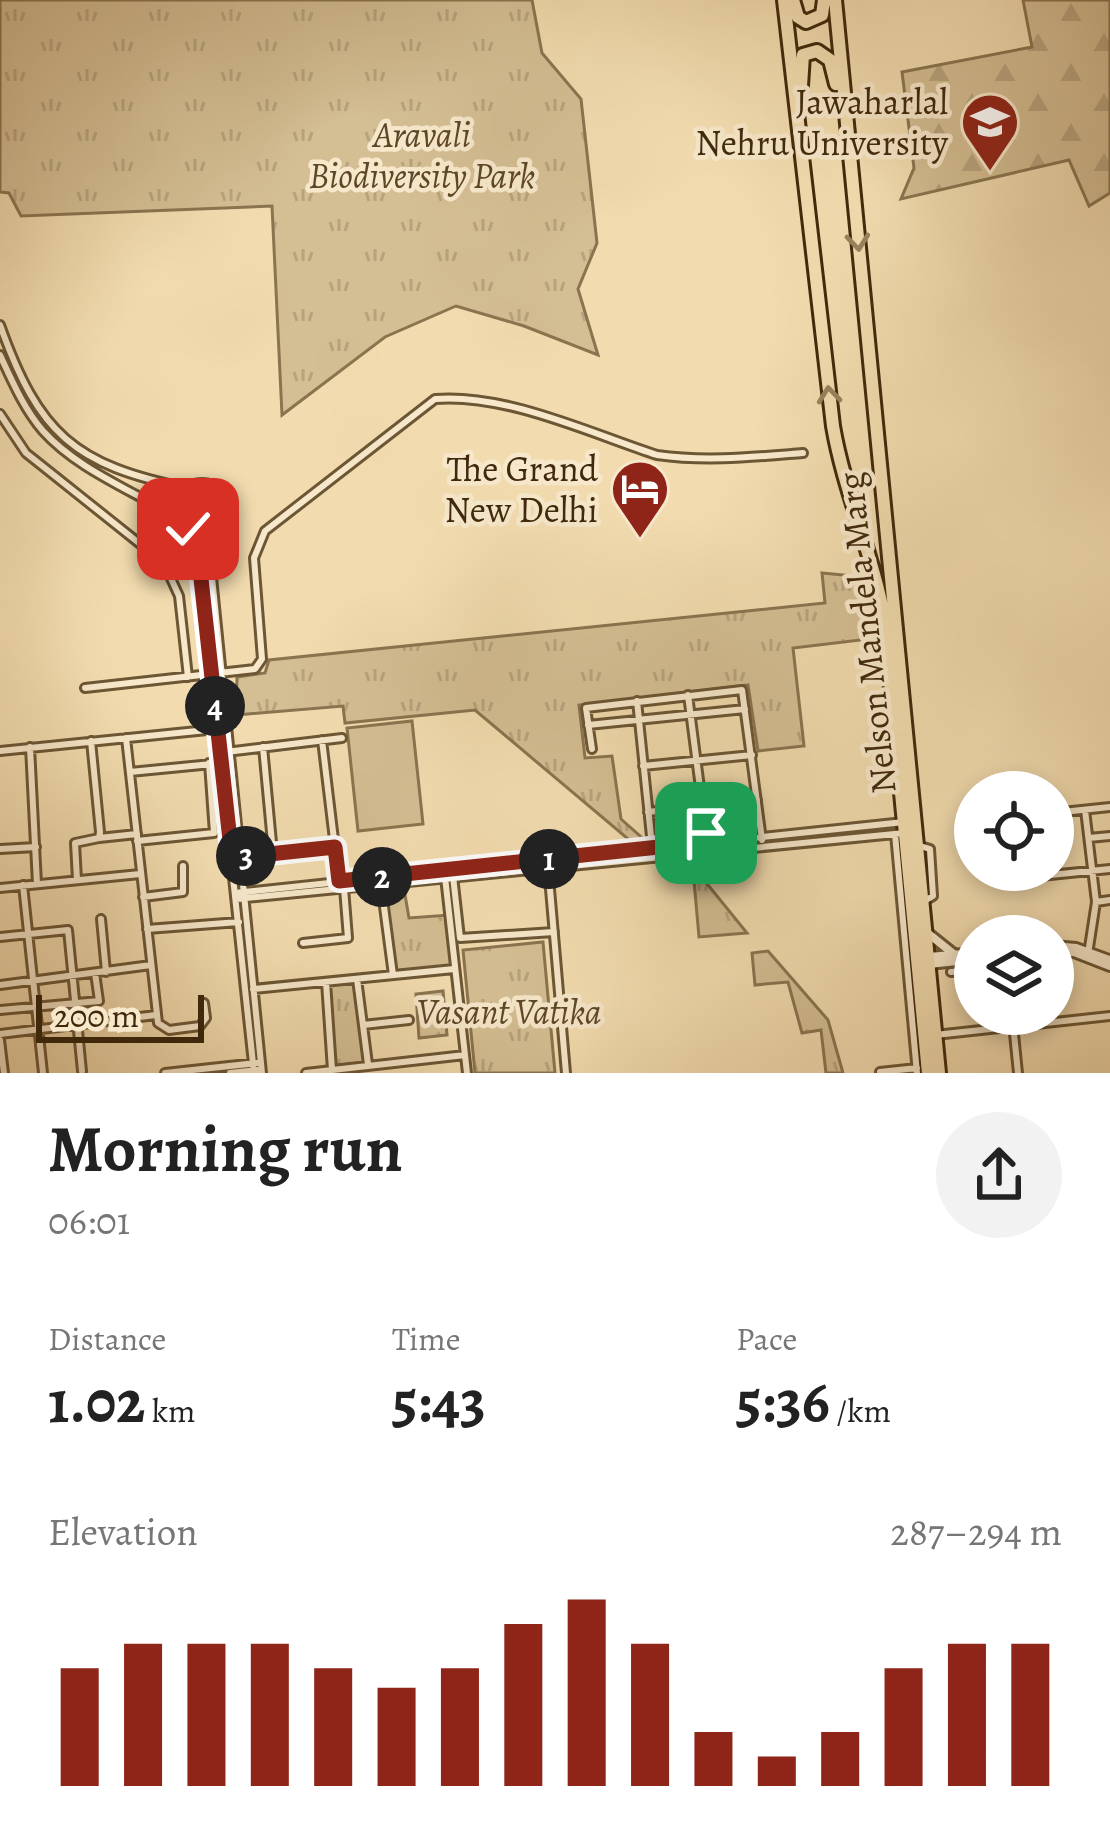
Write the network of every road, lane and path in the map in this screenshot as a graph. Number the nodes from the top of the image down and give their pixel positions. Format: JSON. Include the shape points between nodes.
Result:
{"nodes":[{"id":1,"x":788,"y":0,"type":"edge"},
{"id":2,"x":824,"y":0,"type":"edge"},
{"id":3,"x":835,"y":0,"type":"edge"},
{"id":4,"x":852,"y":188,"type":"junction"},
{"id":5,"x":810,"y":201,"type":"junction"},
{"id":6,"x":0,"y":325,"type":"edge"},
{"id":7,"x":0,"y":355,"type":"edge"},
{"id":8,"x":12,"y":381,"type":"junction"},
{"id":9,"x":0,"y":388,"type":"edge"},
{"id":10,"x":0,"y":414,"type":"edge"},
{"id":11,"x":802,"y":453,"type":"dead end"},
{"id":12,"x":187,"y":488,"type":"junction"},
{"id":13,"x":180,"y":520,"type":"junction"},
{"id":14,"x":218,"y":526,"type":"junction"},
{"id":15,"x":190,"y":530,"type":"junction"},
{"id":16,"x":216,"y":674,"type":"junction"},
{"id":17,"x":188,"y":677,"type":"junction"},
{"id":18,"x":85,"y":688,"type":"dead end"},
{"id":19,"x":688,"y":695,"type":"junction"},
{"id":20,"x":637,"y":700,"type":"junction"},
{"id":21,"x":746,"y":709,"type":"junction"},
{"id":22,"x":691,"y":714,"type":"junction"},
{"id":23,"x":639,"y":719,"type":"junction"},
{"id":24,"x":588,"y":725,"type":"junction"},
{"id":25,"x":222,"y":728,"type":"junction"},
{"id":26,"x":342,"y":737,"type":"dead end"},
{"id":27,"x":126,"y":738,"type":"junction"},
{"id":28,"x":322,"y":740,"type":"junction"},
{"id":29,"x":91,"y":741,"type":"junction"},
{"id":30,"x":29,"y":747,"type":"junction"},
{"id":31,"x":263,"y":747,"type":"junction"},
{"id":32,"x":592,"y":749,"type":"dead end"},
{"id":33,"x":0,"y":751,"type":"edge"},
{"id":34,"x":224,"y":752,"type":"junction"},
{"id":35,"x":752,"y":755,"type":"junction"},
{"id":36,"x":697,"y":761,"type":"junction"},
{"id":37,"x":209,"y":763,"type":"junction"},
{"id":38,"x":222,"y":763,"type":"junction"},
{"id":39,"x":644,"y":766,"type":"junction"},
{"id":40,"x":130,"y":772,"type":"junction"},
{"id":41,"x":757,"y":800,"type":"junction"},
{"id":42,"x":702,"y":806,"type":"junction"},
{"id":43,"x":1110,"y":807,"type":"edge"},
{"id":44,"x":1085,"y":810,"type":"junction"},
{"id":45,"x":1074,"y":811,"type":"edge"},
{"id":46,"x":648,"y":812,"type":"junction"},
{"id":47,"x":908,"y":831,"type":"junction"},
{"id":48,"x":1110,"y":836,"type":"edge"},
{"id":49,"x":137,"y":837,"type":"junction"},
{"id":50,"x":99,"y":838,"type":"junction"},
{"id":51,"x":1089,"y":838,"type":"junction"},
{"id":52,"x":762,"y":841,"type":"junction"},
{"id":53,"x":706,"y":842,"type":"junction"},
{"id":54,"x":335,"y":847,"type":"junction"},
{"id":55,"x":36,"y":848,"type":"junction"},
{"id":56,"x":652,"y":848,"type":"junction"},
{"id":57,"x":0,"y":849,"type":"edge"},
{"id":58,"x":685,"y":849,"type":"junction"},
{"id":59,"x":273,"y":854,"type":"junction"},
{"id":60,"x":235,"y":858,"type":"junction"},
{"id":61,"x":183,"y":866,"type":"dead end"},
{"id":62,"x":548,"y":866,"type":"junction"},
{"id":63,"x":1110,"y":869,"type":"edge"},
{"id":64,"x":1093,"y":871,"type":"junction"},
{"id":65,"x":1074,"y":873,"type":"edge"},
{"id":66,"x":141,"y":874,"type":"junction"},
{"id":67,"x":449,"y":876,"type":"junction"},
{"id":68,"x":76,"y":880,"type":"junction"},
{"id":69,"x":37,"y":884,"type":"junction"},
{"id":70,"x":342,"y":884,"type":"junction"},
{"id":71,"x":381,"y":884,"type":"junction"},
{"id":72,"x":22,"y":885,"type":"junction"},
{"id":73,"x":0,"y":888,"type":"edge"},
{"id":74,"x":239,"y":895,"type":"junction"},
{"id":75,"x":143,"y":897,"type":"junction"},
{"id":76,"x":1110,"y":900,"type":"edge"},
{"id":77,"x":911,"y":902,"type":"junction"},
{"id":78,"x":1096,"y":902,"type":"junction"},
{"id":79,"x":101,"y":919,"type":"dead end"},
{"id":80,"x":238,"y":922,"type":"junction"},
{"id":81,"x":147,"y":929,"type":"junction"},
{"id":82,"x":924,"y":930,"type":"junction"},
{"id":83,"x":554,"y":932,"type":"junction"},
{"id":84,"x":28,"y":933,"type":"junction"},
{"id":85,"x":0,"y":937,"type":"edge"},
{"id":86,"x":303,"y":944,"type":"dead end"},
{"id":87,"x":1074,"y":952,"type":"edge"},
{"id":88,"x":954,"y":953,"type":"edge"},
{"id":89,"x":1088,"y":954,"type":"junction"},
{"id":90,"x":954,"y":955,"type":"edge"},
{"id":91,"x":954,"y":958,"type":"edge"},
{"id":92,"x":922,"y":960,"type":"junction"},
{"id":93,"x":1110,"y":963,"type":"edge"},
{"id":94,"x":151,"y":965,"type":"junction"},
{"id":95,"x":454,"y":969,"type":"junction"},
{"id":96,"x":106,"y":971,"type":"junction"},
{"id":97,"x":951,"y":972,"type":"dead end"},
{"id":98,"x":954,"y":972,"type":"edge"},
{"id":99,"x":95,"y":973,"type":"junction"},
{"id":100,"x":393,"y":975,"type":"junction"},
{"id":101,"x":72,"y":977,"type":"junction"},
{"id":102,"x":357,"y":979,"type":"junction"},
{"id":103,"x":33,"y":982,"type":"junction"},
{"id":104,"x":326,"y":982,"type":"junction"},
{"id":105,"x":0,"y":985,"type":"edge"},
{"id":106,"x":253,"y":989,"type":"junction"},
{"id":107,"x":204,"y":1003,"type":"dead end"},
{"id":108,"x":75,"y":1004,"type":"junction"},
{"id":109,"x":36,"y":1006,"type":"junction"},
{"id":110,"x":0,"y":1010,"type":"edge"},
{"id":111,"x":156,"y":1016,"type":"junction"},
{"id":112,"x":1110,"y":1016,"type":"edge"},
{"id":113,"x":409,"y":1020,"type":"dead end"},
{"id":114,"x":1074,"y":1020,"type":"edge"},
{"id":115,"x":76,"y":1025,"type":"junction"},
{"id":116,"x":363,"y":1025,"type":"junction"},
{"id":117,"x":39,"y":1029,"type":"junction"},
{"id":118,"x":954,"y":1033,"type":"edge"},
{"id":119,"x":935,"y":1035,"type":"junction"},
{"id":120,"x":1015,"y":1035,"type":"edge"},
{"id":121,"x":0,"y":1037,"type":"edge"},
{"id":122,"x":465,"y":1055,"type":"junction"},
{"id":123,"x":401,"y":1062,"type":"junction"},
{"id":124,"x":257,"y":1069,"type":"edge"},
{"id":125,"x":364,"y":1069,"type":"edge"},
{"id":126,"x":332,"y":1070,"type":"edge"},
{"id":127,"x":82,"y":1071,"type":"edge"},
{"id":128,"x":921,"y":1071,"type":"edge"},
{"id":129,"x":880,"y":1072,"type":"edge"},
{"id":130,"x":4,"y":1073,"type":"edge"},
{"id":131,"x":43,"y":1073,"type":"edge"},
{"id":132,"x":165,"y":1073,"type":"edge"},
{"id":133,"x":230,"y":1073,"type":"edge"},
{"id":134,"x":306,"y":1073,"type":"edge"},
{"id":135,"x":402,"y":1073,"type":"edge"},
{"id":136,"x":467,"y":1073,"type":"edge"},
{"id":137,"x":566,"y":1073,"type":"edge"},
{"id":138,"x":939,"y":1073,"type":"edge"},
{"id":139,"x":1018,"y":1073,"type":"edge"}],
"edges":[{"from":1,"to":2,"type":"main road","via":[[806,22],[822,15]]},
{"from":1,"to":5,"type":"main road","name":"Nelson Mandela Marg"},
{"from":3,"to":4,"type":"main road","name":"Nelson Mandela Marg"},
{"from":4,"to":5,"type":"main road","name":"Nelson Mandela Marg","via":[[833,67],[823,52],[808,52],[800,69]]},
{"from":4,"to":47,"type":"main road","name":"Nelson Mandela Marg","one_way":true},
{"from":47,"to":5,"type":"main road","name":"Nelson Mandela Marg","one_way":true,"via":[[884,616],[840,468]]},
{"from":6,"to":12,"type":"street","via":[[56,433],[136,478]]},
{"from":7,"to":8,"type":"street"},
{"from":8,"to":9,"type":"street"},
{"from":8,"to":13,"type":"street","via":[[60,447]]},
{"from":10,"to":17,"type":"street","via":[[26,453],[164,563],[179,596]]},
{"from":11,"to":16,"type":"street","via":[[657,455],[530,412],[435,399],[265,531],[254,558],[262,659],[250,671]]},
{"from":12,"to":13,"type":"street","via":[[177,503]]},
{"from":12,"to":14,"type":"street","via":[[208,483],[222,493],[226,512]]},
{"from":13,"to":15,"type":"street"},
{"from":14,"to":15,"type":"street"},
{"from":14,"to":16,"type":"street","via":[[211,567]]},
{"from":15,"to":16,"type":"street"},
{"from":16,"to":17,"type":"street"},
{"from":16,"to":25,"type":"street"},
{"from":17,"to":18,"type":"street"},
{"from":19,"to":20,"type":"street"},
{"from":19,"to":21,"type":"street","via":[[740,689]]},
{"from":19,"to":22,"type":"street"},
{"from":20,"to":23,"type":"street"},
{"from":20,"to":24,"type":"street","via":[[586,708]]},
{"from":21,"to":22,"type":"street"},
{"from":21,"to":35,"type":"street"},
{"from":22,"to":23,"type":"street"},
{"from":22,"to":36,"type":"street"},
{"from":23,"to":24,"type":"street"},
{"from":23,"to":39,"type":"street"},
{"from":24,"to":32,"type":"street"},
{"from":25,"to":27,"type":"street"},
{"from":25,"to":34,"type":"street"},
{"from":26,"to":28,"type":"street"},
{"from":27,"to":29,"type":"street"},
{"from":27,"to":40,"type":"street"},
{"from":28,"to":31,"type":"street"},
{"from":28,"to":54,"type":"street"},
{"from":29,"to":30,"type":"street"},
{"from":29,"to":50,"type":"street"},
{"from":30,"to":33,"type":"street"},
{"from":30,"to":55,"type":"street"},
{"from":31,"to":34,"type":"street"},
{"from":31,"to":59,"type":"street"},
{"from":34,"to":38,"type":"street"},
{"from":34,"to":60,"type":"street"},
{"from":35,"to":36,"type":"street"},
{"from":35,"to":41,"type":"street"},
{"from":36,"to":39,"type":"street"},
{"from":36,"to":42,"type":"street"},
{"from":37,"to":38,"type":"street"},
{"from":37,"to":40,"type":"street"},
{"from":37,"to":49,"type":"street","via":[[216,832]]},
{"from":38,"to":60,"type":"street"},
{"from":39,"to":46,"type":"street"},
{"from":40,"to":49,"type":"street"},
{"from":41,"to":42,"type":"street"},
{"from":41,"to":52,"type":"street"},
{"from":42,"to":46,"type":"street"},
{"from":42,"to":53,"type":"street"},
{"from":43,"to":44,"type":"street"},
{"from":44,"to":45,"type":"street"},
{"from":44,"to":51,"type":"street"},
{"from":46,"to":56,"type":"street"},
{"from":47,"to":52,"type":"street"},
{"from":47,"to":52,"type":"street"},
{"from":47,"to":77,"type":"main road","name":"Nelson Mandela Marg"},
{"from":47,"to":77,"type":"street","via":[[930,849],[933,896]]},
{"from":48,"to":51,"type":"street"},
{"from":49,"to":50,"type":"street"},
{"from":49,"to":66,"type":"street"},
{"from":50,"to":68,"type":"street","via":[[75,843]]},
{"from":51,"to":64,"type":"street"},
{"from":52,"to":53,"type":"street"},
{"from":52,"to":58,"type":"street"},
{"from":53,"to":58,"type":"street"},
{"from":54,"to":59,"type":"street"},
{"from":54,"to":70,"type":"street"},
{"from":55,"to":57,"type":"street"},
{"from":55,"to":69,"type":"street"},
{"from":56,"to":58,"type":"street"},
{"from":56,"to":70,"type":"street"},
{"from":58,"to":62,"type":"street"},
{"from":59,"to":60,"type":"street"},
{"from":60,"to":74,"type":"street"},
{"from":61,"to":75,"type":"street","via":[[183,892]]},
{"from":62,"to":67,"type":"street"},
{"from":62,"to":83,"type":"street"},
{"from":63,"to":64,"type":"street"},
{"from":64,"to":65,"type":"street"},
{"from":64,"to":78,"type":"street"},
{"from":66,"to":68,"type":"street"},
{"from":66,"to":75,"type":"street"},
{"from":67,"to":71,"type":"street"},
{"from":67,"to":83,"type":"street","via":[[460,938]]},
{"from":67,"to":95,"type":"street"},
{"from":68,"to":69,"type":"street"},
{"from":69,"to":72,"type":"street"},
{"from":70,"to":71,"type":"street"},
{"from":70,"to":74,"type":"street"},
{"from":70,"to":86,"type":"street","via":[[347,938]]},
{"from":71,"to":100,"type":"street"},
{"from":72,"to":73,"type":"street"},
{"from":72,"to":84,"type":"street"},
{"from":74,"to":80,"type":"street"},
{"from":74,"to":106,"type":"street"},
{"from":75,"to":81,"type":"street"},
{"from":76,"to":78,"type":"street"},
{"from":77,"to":82,"type":"main road","name":"Nelson Mandela Marg"},
{"from":77,"to":92,"type":"main road","name":"Nelson Mandela Marg"},
{"from":78,"to":89,"type":"street"},
{"from":79,"to":96,"type":"street"},
{"from":80,"to":81,"type":"street"},
{"from":80,"to":124,"type":"street"},
{"from":81,"to":94,"type":"street"},
{"from":82,"to":88,"type":"street"},
{"from":82,"to":92,"type":"main road","name":"Nelson Mandela Marg"},
{"from":83,"to":137,"type":"street"},
{"from":84,"to":85,"type":"street"},
{"from":84,"to":101,"type":"street","via":[[67,928]]},
{"from":84,"to":103,"type":"street"},
{"from":87,"to":89,"type":"street"},
{"from":89,"to":93,"type":"street"},
{"from":90,"to":92,"type":"street"},
{"from":91,"to":92,"type":"street"},
{"from":92,"to":119,"type":"main road","name":"Nelson Mandela Marg"},
{"from":92,"to":128,"type":"main road","name":"Nelson Mandela Marg"},
{"from":94,"to":96,"type":"street"},
{"from":94,"to":111,"type":"street"},
{"from":95,"to":100,"type":"street"},
{"from":95,"to":122,"type":"street"},
{"from":96,"to":99,"type":"street"},
{"from":97,"to":98,"type":"street"},
{"from":99,"to":101,"type":"street"},
{"from":99,"to":108,"type":"street","via":[[99,1001]]},
{"from":100,"to":102,"type":"street"},
{"from":101,"to":103,"type":"street"},
{"from":101,"to":108,"type":"street"},
{"from":102,"to":104,"type":"street"},
{"from":102,"to":116,"type":"street"},
{"from":103,"to":105,"type":"street"},
{"from":103,"to":109,"type":"street"},
{"from":104,"to":106,"type":"street"},
{"from":104,"to":126,"type":"street"},
{"from":106,"to":124,"type":"street"},
{"from":107,"to":111,"type":"street","via":[[206,1021],[197,1027],[165,1030]]},
{"from":108,"to":109,"type":"street"},
{"from":108,"to":115,"type":"street"},
{"from":109,"to":110,"type":"street"},
{"from":109,"to":117,"type":"street"},
{"from":111,"to":115,"type":"street"},
{"from":112,"to":114,"type":"street"},
{"from":113,"to":116,"type":"street"},
{"from":115,"to":117,"type":"street"},
{"from":115,"to":127,"type":"street"},
{"from":116,"to":125,"type":"street"},
{"from":117,"to":121,"type":"street"},
{"from":117,"to":131,"type":"street"},
{"from":118,"to":119,"type":"street"},
{"from":119,"to":138,"type":"main road","name":"Nelson Mandela Marg"},
{"from":120,"to":139,"type":"street"},
{"from":121,"to":130,"type":"street"},
{"from":122,"to":123,"type":"street"},
{"from":122,"to":136,"type":"street"},
{"from":123,"to":125,"type":"street"},
{"from":123,"to":135,"type":"street"},
{"from":124,"to":132,"type":"street"},
{"from":124,"to":133,"type":"street"},
{"from":125,"to":126,"type":"street"},
{"from":126,"to":134,"type":"street"},
{"from":128,"to":129,"type":"street"}]}
